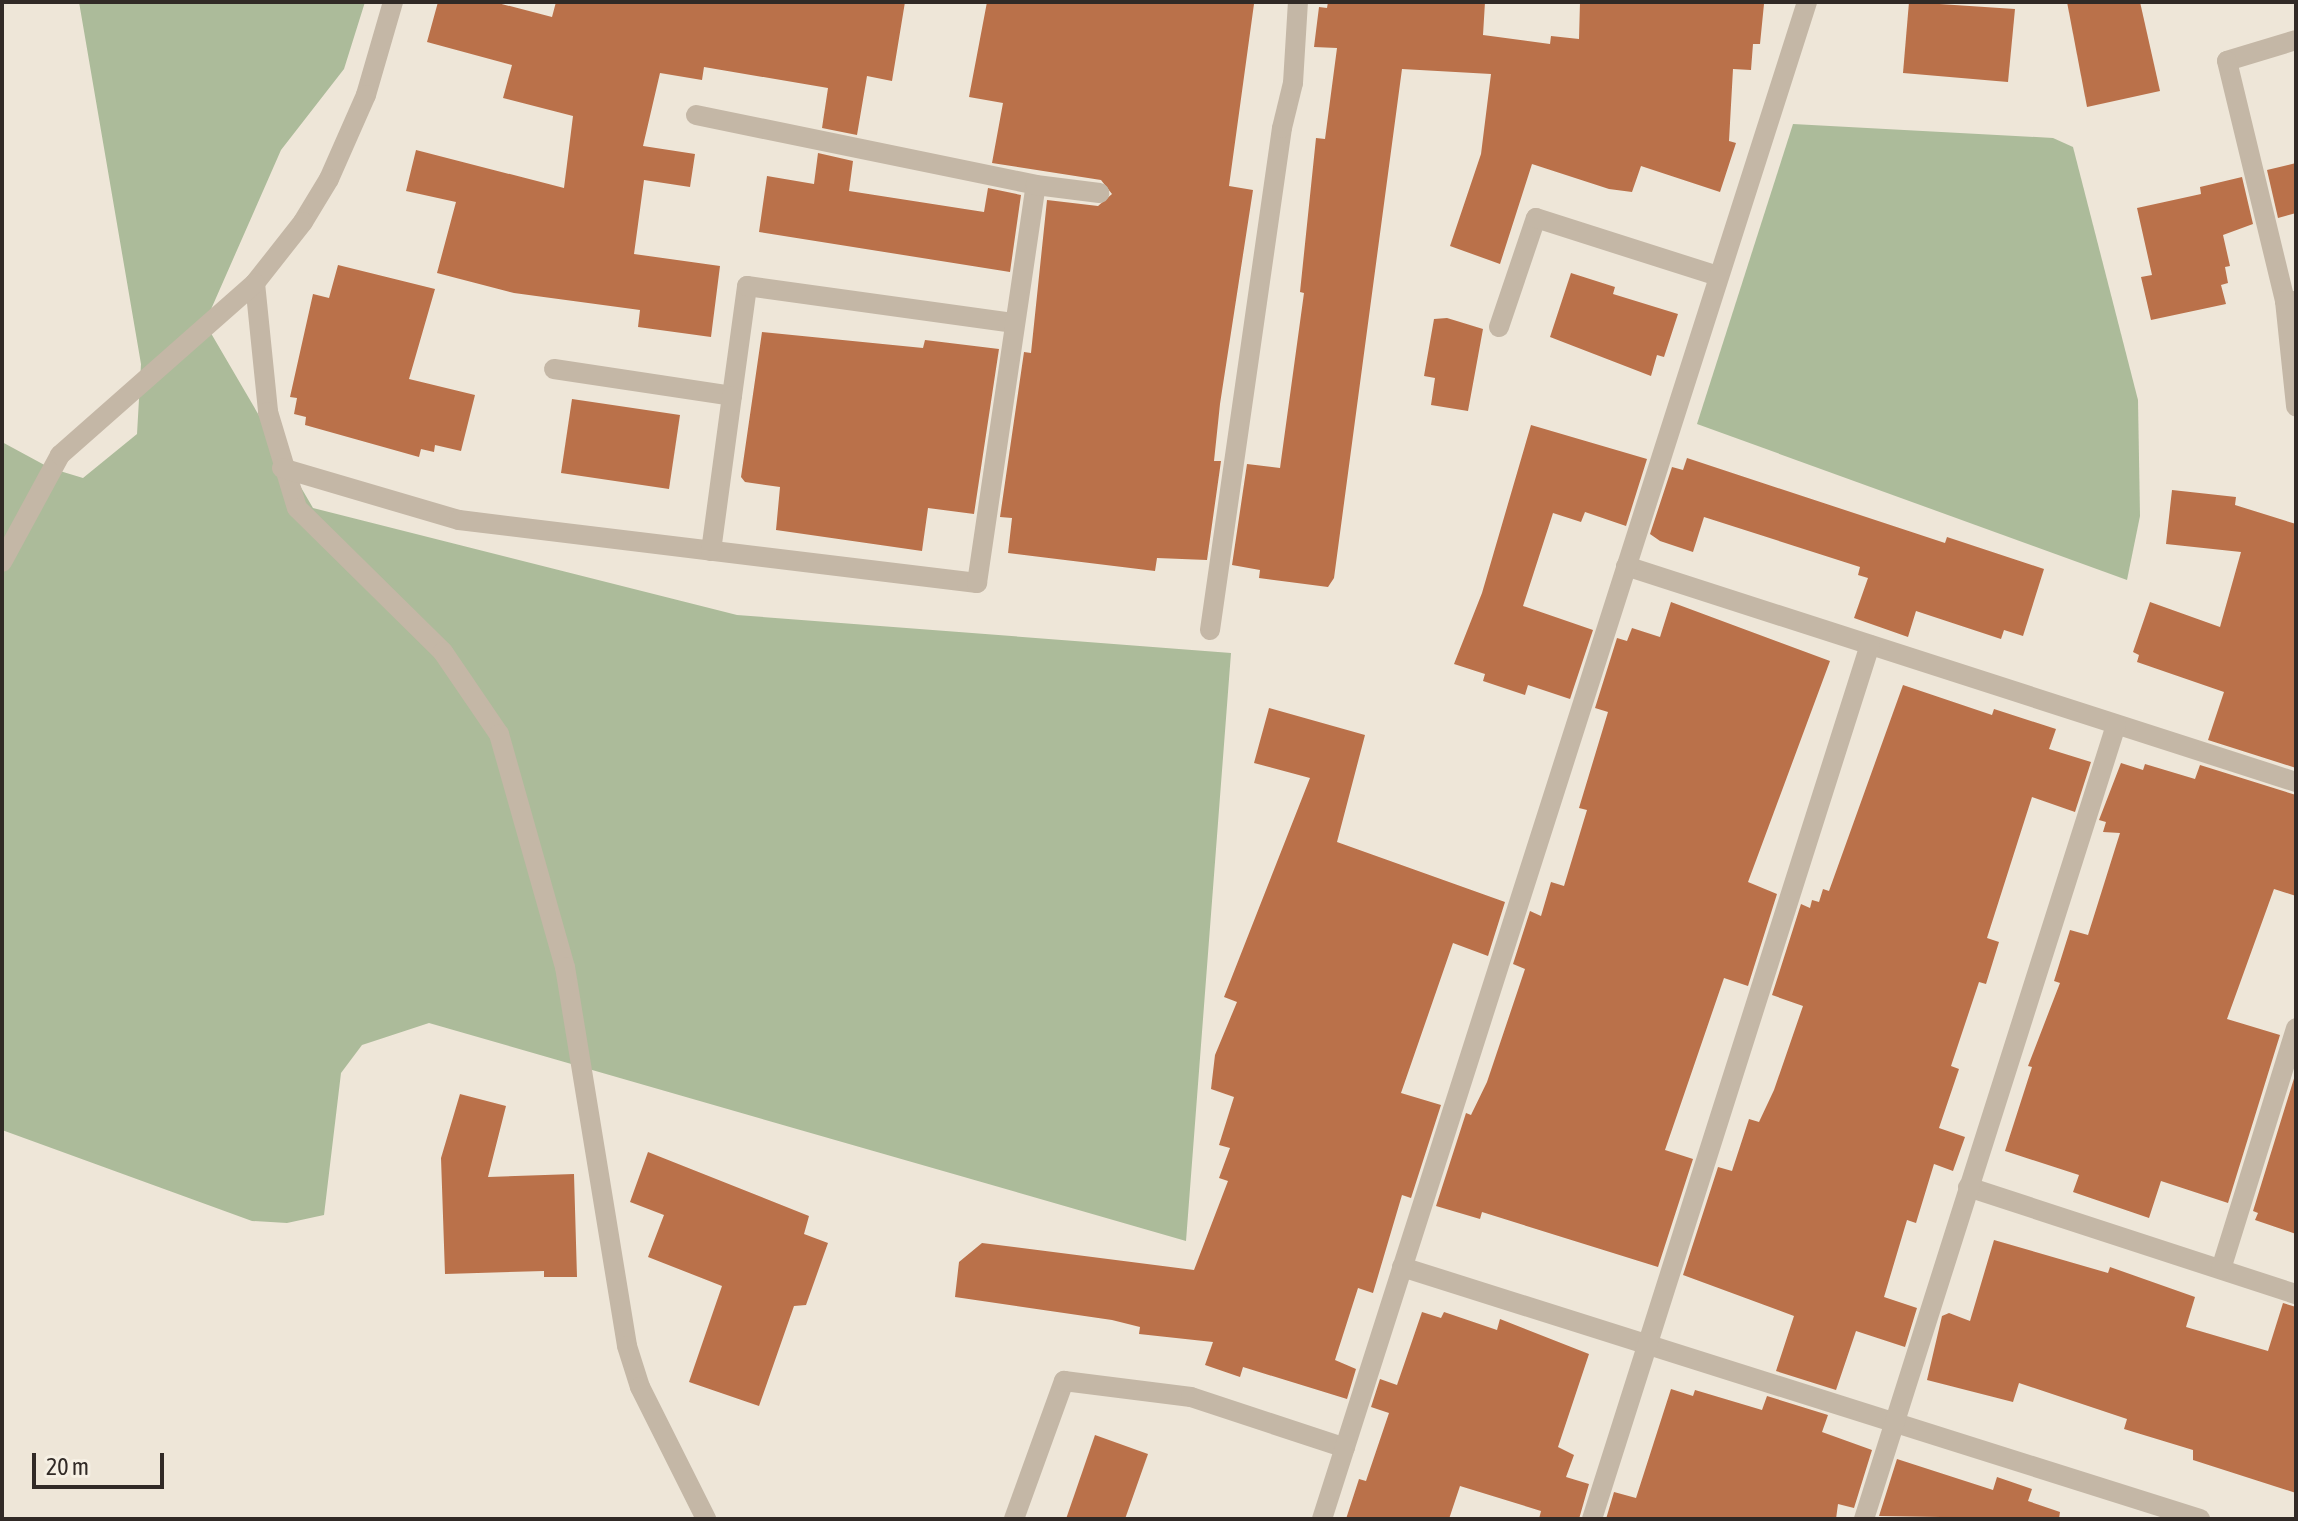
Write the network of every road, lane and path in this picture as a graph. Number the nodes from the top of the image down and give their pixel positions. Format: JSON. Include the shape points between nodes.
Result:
{"nodes":[{"id":1,"x":393,"y":2,"type":"edge"},
{"id":2,"x":1298,"y":2,"type":"edge"},
{"id":3,"x":1807,"y":2,"type":"edge"},
{"id":4,"x":2296,"y":40,"type":"edge"},
{"id":5,"x":696,"y":115,"type":"dead end"},
{"id":6,"x":1036,"y":185,"type":"junction"},
{"id":7,"x":1099,"y":193,"type":"dead end"},
{"id":8,"x":1718,"y":276,"type":"junction"},
{"id":9,"x":255,"y":283,"type":"junction"},
{"id":10,"x":2291,"y":301,"type":"edge"},
{"id":11,"x":1014,"y":323,"type":"junction"},
{"id":12,"x":1499,"y":327,"type":"dead end"},
{"id":13,"x":554,"y":369,"type":"dead end"},
{"id":14,"x":732,"y":396,"type":"junction"},
{"id":15,"x":2296,"y":406,"type":"edge"},
{"id":16,"x":282,"y":468,"type":"junction"},
{"id":17,"x":711,"y":551,"type":"junction"},
{"id":18,"x":2,"y":562,"type":"edge"},
{"id":19,"x":1626,"y":566,"type":"junction"},
{"id":20,"x":1210,"y":630,"type":"dead end"},
{"id":21,"x":1870,"y":645,"type":"junction"},
{"id":22,"x":2116,"y":725,"type":"junction"},
{"id":23,"x":2296,"y":782,"type":"edge"},
{"id":24,"x":2295,"y":1034,"type":"edge"},
{"id":25,"x":1968,"y":1187,"type":"junction"},
{"id":26,"x":1402,"y":1267,"type":"junction"},
{"id":27,"x":2221,"y":1269,"type":"junction"},
{"id":28,"x":2296,"y":1294,"type":"edge"},
{"id":29,"x":1647,"y":1345,"type":"junction"},
{"id":30,"x":1894,"y":1422,"type":"junction"},
{"id":31,"x":1345,"y":1448,"type":"junction"},
{"id":32,"x":706,"y":1519,"type":"edge"},
{"id":33,"x":1014,"y":1519,"type":"edge"},
{"id":34,"x":1322,"y":1519,"type":"edge"},
{"id":35,"x":1592,"y":1519,"type":"edge"},
{"id":36,"x":1864,"y":1519,"type":"edge"},
{"id":37,"x":2200,"y":1519,"type":"edge"}],
"edges":[{"from":1,"to":9,"type":"street","via":[[366,95],[329,179]]},
{"from":2,"to":20,"type":"street","via":[[1293,83],[1282,128]]},
{"from":3,"to":8,"type":"street"},
{"from":4,"to":10,"type":"street","via":[[2227,61]]},
{"from":5,"to":6,"type":"street"},
{"from":6,"to":7,"type":"street"},
{"from":6,"to":11,"type":"street"},
{"from":8,"to":12,"type":"street","via":[[1536,218]]},
{"from":8,"to":19,"type":"street"},
{"from":9,"to":16,"type":"street","via":[[268,412]]},
{"from":9,"to":18,"type":"street","via":[[60,455]]},
{"from":10,"to":15,"type":"street"},
{"from":11,"to":14,"type":"street","via":[[747,286]]},
{"from":11,"to":17,"type":"street","via":[[977,583]]},
{"from":13,"to":14,"type":"street"},
{"from":14,"to":17,"type":"street"},
{"from":16,"to":17,"type":"street","via":[[459,520]]},
{"from":16,"to":32,"type":"street","via":[[297,508],[443,652],[499,734],[565,967],[627,1346],[640,1387]]},
{"from":19,"to":21,"type":"street"},
{"from":19,"to":26,"type":"street"},
{"from":21,"to":22,"type":"street"},
{"from":21,"to":29,"type":"street"},
{"from":22,"to":23,"type":"street"},
{"from":22,"to":25,"type":"street"},
{"from":24,"to":27,"type":"street"},
{"from":25,"to":27,"type":"street"},
{"from":25,"to":30,"type":"street"},
{"from":26,"to":29,"type":"street"},
{"from":26,"to":31,"type":"street"},
{"from":27,"to":28,"type":"street"},
{"from":29,"to":30,"type":"street"},
{"from":29,"to":35,"type":"street"},
{"from":30,"to":36,"type":"street"},
{"from":30,"to":37,"type":"street"},
{"from":31,"to":33,"type":"street","via":[[1191,1397],[1064,1381]]},
{"from":31,"to":34,"type":"street"}]}
